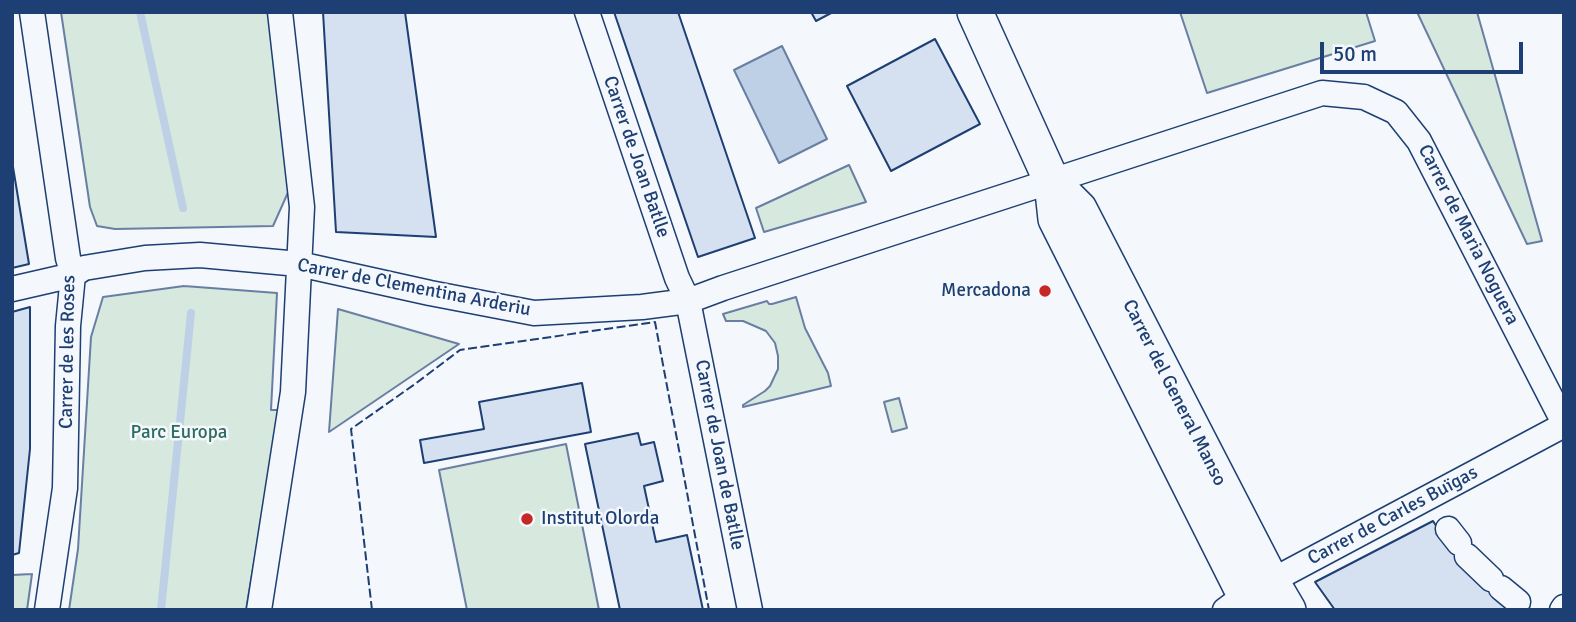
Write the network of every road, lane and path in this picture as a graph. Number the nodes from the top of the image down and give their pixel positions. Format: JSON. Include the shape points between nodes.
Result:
{"nodes":[{"id":1,"x":32,"y":12,"type":"edge"},
{"id":2,"x":280,"y":12,"type":"edge"},
{"id":3,"x":587,"y":12,"type":"edge"},
{"id":4,"x":975,"y":12,"type":"edge"},
{"id":5,"x":1052,"y":182,"type":"junction"},
{"id":6,"x":299,"y":264,"type":"junction"},
{"id":7,"x":73,"y":275,"type":"junction"},
{"id":8,"x":12,"y":289,"type":"edge"},
{"id":9,"x":688,"y":301,"type":"junction"},
{"id":10,"x":1564,"y":424,"type":"edge"},
{"id":11,"x":1449,"y":528,"type":"junction"},
{"id":12,"x":1512,"y":596,"type":"edge"},
{"id":13,"x":1257,"y":601,"type":"edge"},
{"id":14,"x":47,"y":610,"type":"edge"},
{"id":15,"x":259,"y":610,"type":"edge"},
{"id":16,"x":750,"y":610,"type":"edge"}],
"edges":[{"from":1,"to":7,"type":"street","name":"Carrer de les Roses"},
{"from":2,"to":6,"type":"street","via":[[302,207]]},
{"from":3,"to":9,"type":"street","name":"Carrer de Joan Batlle"},
{"from":4,"to":5,"type":"street","name":"Carrer del General Manso"},
{"from":5,"to":9,"type":"street","name":"Carrer de Clementina Arderiu"},
{"from":5,"to":10,"type":"street","name":"Carrer de Maria Noguera","via":[[1322,93],[1364,97],[1396,112],[1419,141]]},
{"from":5,"to":13,"type":"street","name":"Carrer del General Manso","via":[[1056,219]]},
{"from":6,"to":7,"type":"street","name":"Carrer de Clementina Arderiu","via":[[200,255],[145,258],[84,268]]},
{"from":6,"to":9,"type":"street","name":"Carrer de Clementina Arderiu","via":[[534,313]]},
{"from":6,"to":15,"type":"street","via":[[293,393]]},
{"from":7,"to":8,"type":"street","name":"Carrer de Clementina Arderiu"},
{"from":7,"to":14,"type":"street","name":"Carrer de les Roses","via":[[65,488]]},
{"from":9,"to":16,"type":"street","name":"Carrer de Joan de Batlle"},
{"from":10,"to":11,"type":"street","name":"Carrer de Carles Buïgas"},
{"from":11,"to":12,"type":"street"},
{"from":11,"to":13,"type":"street","name":"Carrer de Carles Buïgas"}]}
